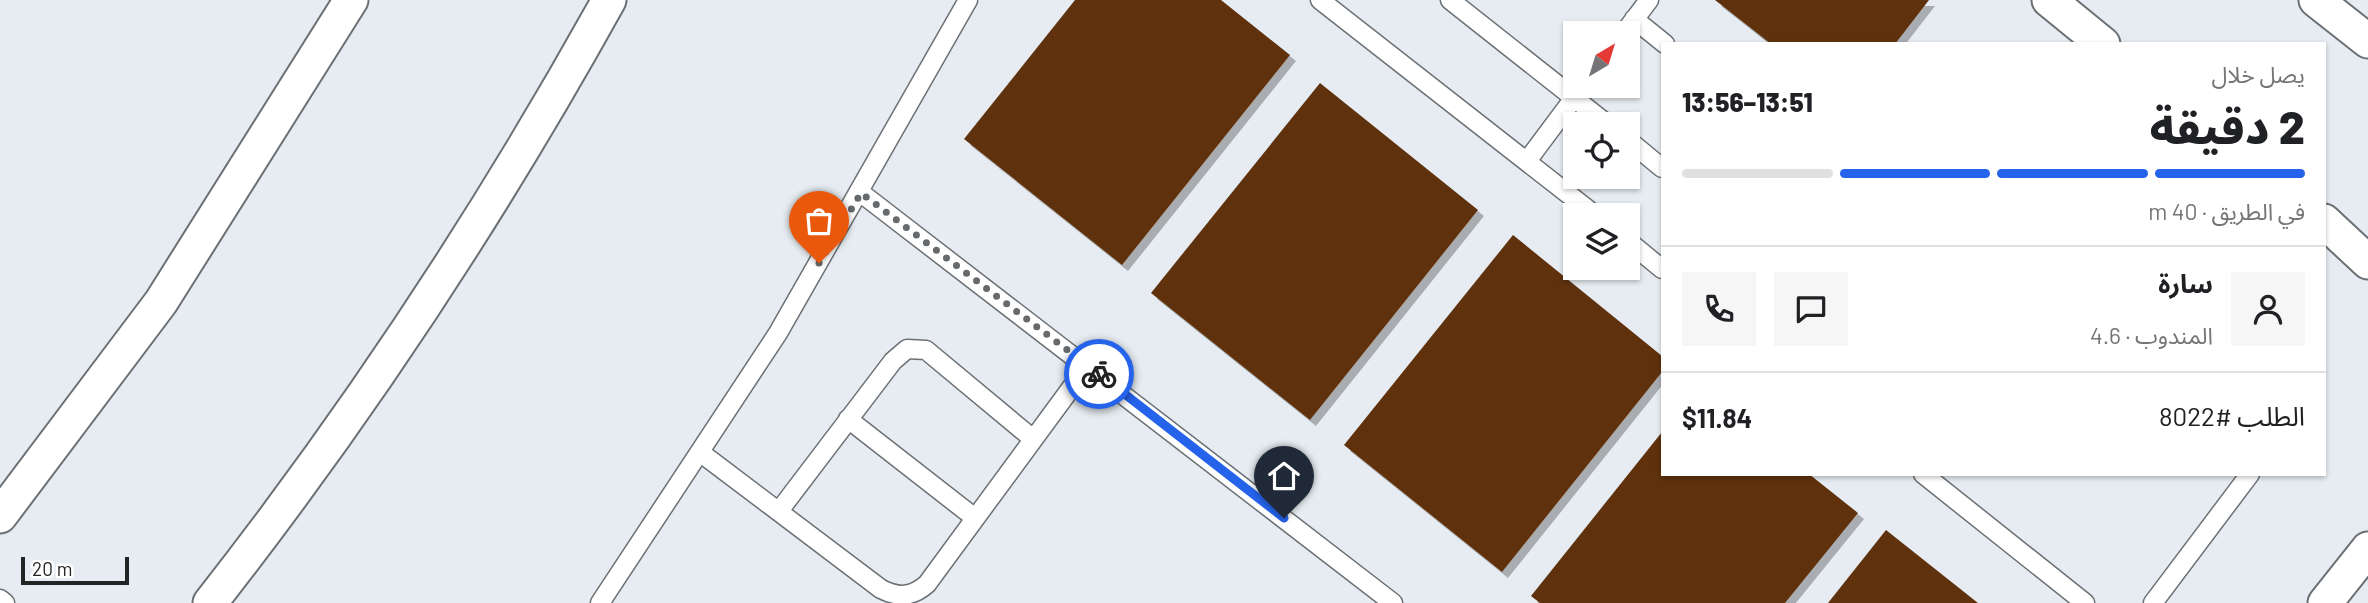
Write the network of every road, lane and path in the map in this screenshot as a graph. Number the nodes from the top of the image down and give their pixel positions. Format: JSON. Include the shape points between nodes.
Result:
{"nodes":[{"id":1,"x":351,"y":0,"type":"edge"},
{"id":2,"x":609,"y":0,"type":"edge"},
{"id":3,"x":968,"y":0,"type":"edge"},
{"id":4,"x":1320,"y":0,"type":"edge"},
{"id":5,"x":1450,"y":0,"type":"edge"},
{"id":6,"x":1649,"y":0,"type":"edge"},
{"id":7,"x":2049,"y":0,"type":"edge"},
{"id":8,"x":2316,"y":0,"type":"edge"},
{"id":9,"x":1633,"y":21,"type":"edge"},
{"id":10,"x":1640,"y":32,"type":"edge"},
{"id":11,"x":2368,"y":41,"type":"edge"},
{"id":12,"x":1661,"y":42,"type":"edge"},
{"id":13,"x":2101,"y":42,"type":"edge"},
{"id":14,"x":1563,"y":81,"type":"edge"},
{"id":15,"x":1574,"y":98,"type":"edge"},
{"id":16,"x":1584,"y":98,"type":"edge"},
{"id":17,"x":1596,"y":112,"type":"edge"},
{"id":18,"x":1640,"y":150,"type":"edge"},
{"id":19,"x":1527,"y":161,"type":"junction"},
{"id":20,"x":1661,"y":167,"type":"edge"},
{"id":21,"x":861,"y":193,"type":"junction"},
{"id":22,"x":1580,"y":203,"type":"edge"},
{"id":23,"x":2326,"y":223,"type":"edge"},
{"id":24,"x":1640,"y":251,"type":"edge"},
{"id":25,"x":2368,"y":262,"type":"edge"},
{"id":26,"x":1661,"y":268,"type":"edge"},
{"id":27,"x":1088,"y":365,"type":"junction"},
{"id":28,"x":848,"y":419,"type":"junction"},
{"id":29,"x":1033,"y":439,"type":"junction"},
{"id":30,"x":701,"y":453,"type":"junction"},
{"id":31,"x":2248,"y":476,"type":"edge"},
{"id":32,"x":1934,"y":478,"type":"edge"},
{"id":33,"x":779,"y":511,"type":"junction"},
{"id":34,"x":0,"y":516,"type":"edge"},
{"id":35,"x":975,"y":518,"type":"junction"},
{"id":36,"x":2368,"y":549,"type":"edge"},
{"id":37,"x":0,"y":599,"type":"edge"},
{"id":38,"x":5,"y":603,"type":"edge"},
{"id":39,"x":210,"y":603,"type":"edge"},
{"id":40,"x":600,"y":603,"type":"edge"},
{"id":41,"x":1393,"y":603,"type":"edge"},
{"id":42,"x":2085,"y":603,"type":"edge"},
{"id":43,"x":2152,"y":603,"type":"edge"},
{"id":44,"x":2325,"y":603,"type":"edge"}],
"edges":[{"from":1,"to":34,"type":"street","via":[[161,302]]},
{"from":2,"to":39,"type":"street","via":[[471,233],[366,392]]},
{"from":3,"to":21,"type":"lane"},
{"from":4,"to":19,"type":"lane"},
{"from":5,"to":14,"type":"lane"},
{"from":6,"to":9,"type":"lane"},
{"from":7,"to":13,"type":"street"},
{"from":8,"to":11,"type":"street"},
{"from":10,"to":12,"type":"lane"},
{"from":15,"to":19,"type":"lane"},
{"from":16,"to":17,"type":"lane"},
{"from":18,"to":20,"type":"lane"},
{"from":19,"to":22,"type":"lane"},
{"from":21,"to":27,"type":"lane"},
{"from":21,"to":30,"type":"lane"},
{"from":23,"to":25,"type":"street"},
{"from":24,"to":26,"type":"lane"},
{"from":27,"to":29,"type":"lane"},
{"from":27,"to":41,"type":"lane"},
{"from":28,"to":29,"type":"lane","via":[[899,354],[917,348],[934,356]]},
{"from":28,"to":33,"type":"lane"},
{"from":28,"to":35,"type":"lane"},
{"from":29,"to":35,"type":"lane"},
{"from":30,"to":33,"type":"lane"},
{"from":30,"to":40,"type":"lane"},
{"from":31,"to":43,"type":"lane"},
{"from":32,"to":42,"type":"lane"},
{"from":33,"to":35,"type":"lane","via":[[881,589],[900,596],[927,584]]},
{"from":36,"to":44,"type":"street"},
{"from":37,"to":38,"type":"lane"}]}
